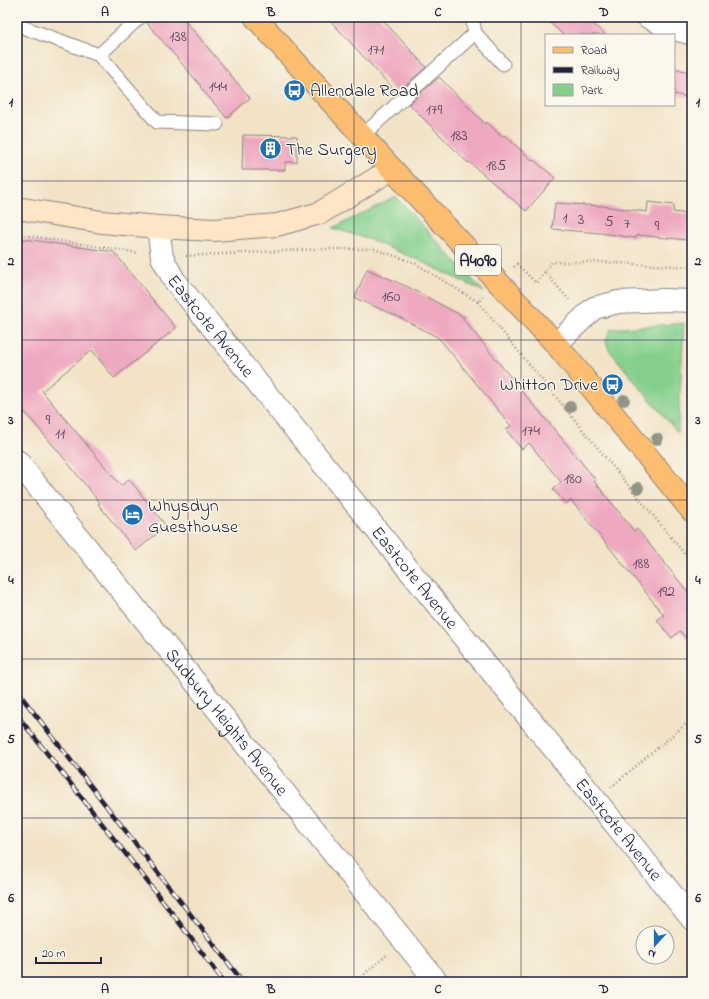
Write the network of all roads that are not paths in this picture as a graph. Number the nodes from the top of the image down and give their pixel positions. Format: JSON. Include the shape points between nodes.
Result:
{"nodes":[{"id":1,"x":140,"y":17,"type":"edge"},
{"id":2,"x":255,"y":17,"type":"edge"},
{"id":3,"x":472,"y":17,"type":"edge"},
{"id":4,"x":648,"y":17,"type":"edge"},
{"id":5,"x":17,"y":25,"type":"edge"},
{"id":6,"x":475,"y":33,"type":"junction"},
{"id":7,"x":692,"y":34,"type":"edge"},
{"id":8,"x":98,"y":55,"type":"junction"},
{"id":9,"x":503,"y":64,"type":"dead end"},
{"id":10,"x":217,"y":124,"type":"dead end"},
{"id":11,"x":362,"y":136,"type":"junction"},
{"id":12,"x":392,"y":169,"type":"junction"},
{"id":13,"x":17,"y":208,"type":"edge"},
{"id":14,"x":158,"y":227,"type":"junction"},
{"id":15,"x":692,"y":301,"type":"edge"},
{"id":16,"x":556,"y":344,"type":"junction"},
{"id":17,"x":17,"y":461,"type":"edge"},
{"id":18,"x":692,"y":511,"type":"edge"},
{"id":19,"x":692,"y":919,"type":"edge"},
{"id":20,"x":437,"y":982,"type":"edge"}],
"edges":[{"from":1,"to":8,"type":"lane"},
{"from":2,"to":11,"type":"main road","number":"A4090"},
{"from":3,"to":6,"type":"lane"},
{"from":4,"to":7,"type":"street","via":[[668,27]]},
{"from":5,"to":8,"type":"lane"},
{"from":6,"to":9,"type":"lane"},
{"from":6,"to":11,"type":"lane"},
{"from":8,"to":10,"type":"lane","via":[[157,122]]},
{"from":11,"to":12,"type":"main road","number":"A4090"},
{"from":12,"to":14,"type":"street","via":[[320,213],[276,225],[214,230]]},
{"from":12,"to":16,"type":"main road","number":"A4090"},
{"from":13,"to":14,"type":"street","via":[[102,222]]},
{"from":14,"to":19,"type":"street","name":"Eastcote Avenue","via":[[162,257],[174,280]]},
{"from":15,"to":16,"type":"street","via":[[618,302],[594,308]]},
{"from":16,"to":18,"type":"main road","number":"A4090"},
{"from":17,"to":20,"type":"street","name":"Sudbury Heights Avenue"}]}
